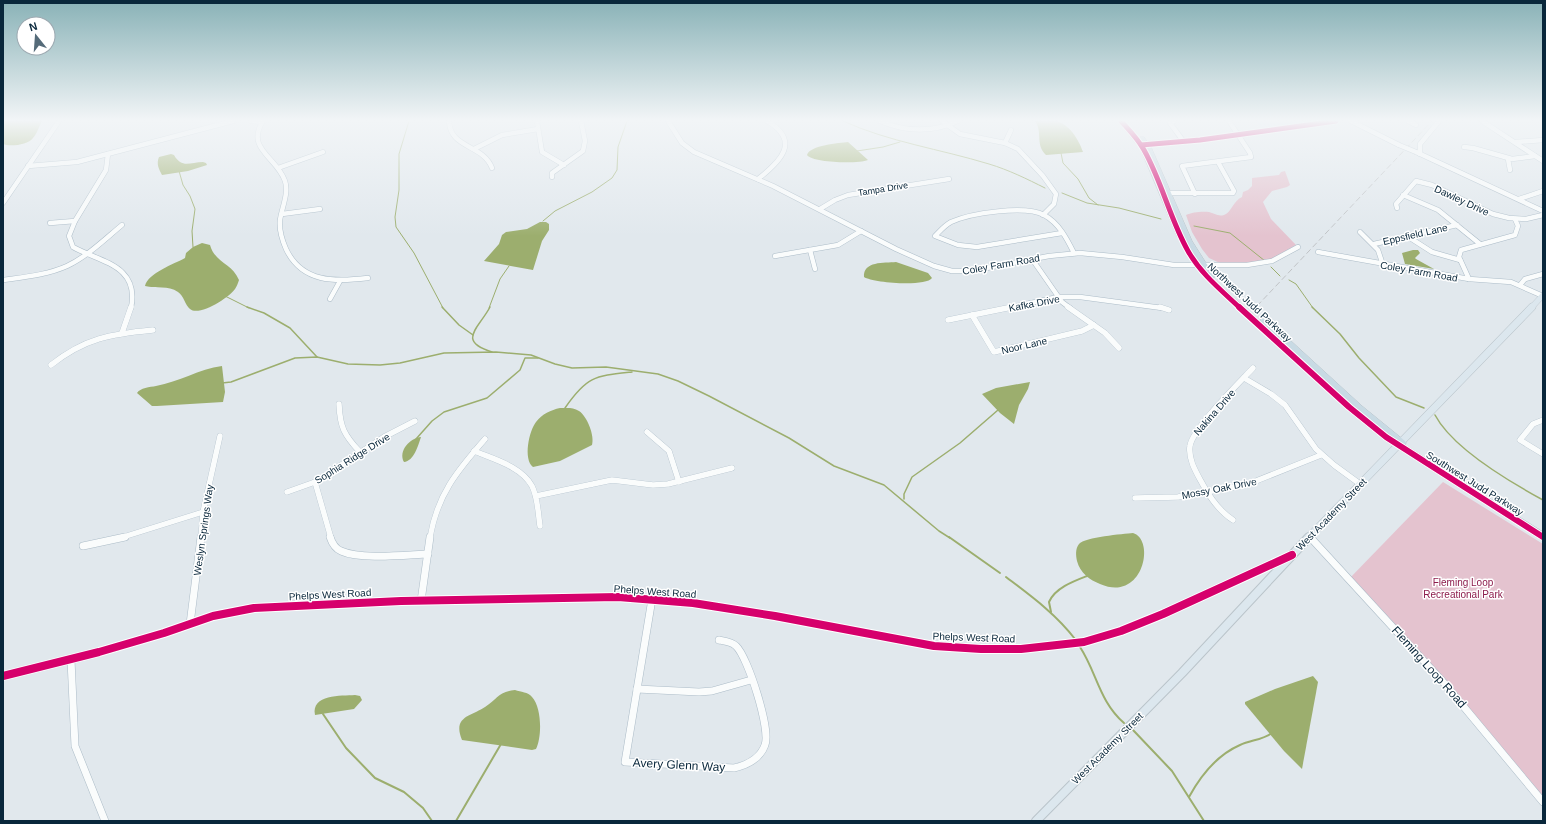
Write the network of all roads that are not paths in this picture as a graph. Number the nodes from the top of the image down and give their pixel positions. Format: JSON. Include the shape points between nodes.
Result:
{"nodes":[{"id":1,"x":33,"y":159,"type":"edge"},
{"id":2,"x":87,"y":159,"type":"edge"},
{"id":3,"x":107,"y":159,"type":"edge"},
{"id":4,"x":271,"y":159,"type":"edge"},
{"id":5,"x":302,"y":159,"type":"edge"},
{"id":6,"x":489,"y":159,"type":"edge"},
{"id":7,"x":553,"y":159,"type":"edge"},
{"id":8,"x":572,"y":159,"type":"edge"},
{"id":9,"x":713,"y":159,"type":"edge"},
{"id":10,"x":779,"y":159,"type":"edge"},
{"id":11,"x":1028,"y":159,"type":"edge"},
{"id":12,"x":1150,"y":159,"type":"edge"},
{"id":13,"x":1152,"y":159,"type":"edge"},
{"id":14,"x":1235,"y":159,"type":"edge"},
{"id":15,"x":1432,"y":159,"type":"edge"},
{"id":16,"x":1508,"y":159,"type":"edge"},
{"id":17,"x":1218,"y":162,"type":"junction"},
{"id":18,"x":564,"y":165,"type":"junction"},
{"id":19,"x":28,"y":166,"type":"junction"},
{"id":20,"x":278,"y":168,"type":"junction"},
{"id":21,"x":492,"y":168,"type":"dead end"},
{"id":22,"x":1510,"y":170,"type":"dead end"},
{"id":23,"x":552,"y":177,"type":"dead end"},
{"id":24,"x":758,"y":179,"type":"junction"},
{"id":25,"x":949,"y":179,"type":"dead end"},
{"id":26,"x":1543,"y":192,"type":"edge"},
{"id":27,"x":1169,"y":193,"type":"junction"},
{"id":28,"x":1195,"y":194,"type":"junction"},
{"id":29,"x":1403,"y":195,"type":"junction"},
{"id":30,"x":1519,"y":199,"type":"junction"},
{"id":31,"x":3,"y":204,"type":"edge"},
{"id":32,"x":1398,"y":208,"type":"dead end"},
{"id":33,"x":320,"y":209,"type":"dead end"},
{"id":34,"x":820,"y":209,"type":"junction"},
{"id":35,"x":1543,"y":210,"type":"edge"},
{"id":36,"x":282,"y":214,"type":"junction"},
{"id":37,"x":1043,"y":215,"type":"junction"},
{"id":38,"x":1543,"y":215,"type":"edge"},
{"id":39,"x":1515,"y":220,"type":"junction"},
{"id":40,"x":75,"y":221,"type":"junction"},
{"id":41,"x":50,"y":223,"type":"dead end"},
{"id":42,"x":122,"y":225,"type":"dead end"},
{"id":43,"x":1457,"y":225,"type":"junction"},
{"id":44,"x":861,"y":231,"type":"junction"},
{"id":45,"x":1360,"y":232,"type":"dead end"},
{"id":46,"x":1062,"y":233,"type":"junction"},
{"id":47,"x":1407,"y":236,"type":"junction"},
{"id":48,"x":1374,"y":244,"type":"junction"},
{"id":49,"x":1480,"y":244,"type":"junction"},
{"id":50,"x":1298,"y":247,"type":"dead end"},
{"id":51,"x":810,"y":250,"type":"junction"},
{"id":52,"x":1318,"y":252,"type":"dead end"},
{"id":53,"x":1074,"y":253,"type":"junction"},
{"id":54,"x":85,"y":254,"type":"junction"},
{"id":55,"x":776,"y":256,"type":"dead end"},
{"id":56,"x":1032,"y":259,"type":"junction"},
{"id":57,"x":1460,"y":260,"type":"junction"},
{"id":58,"x":1383,"y":265,"type":"junction"},
{"id":59,"x":1201,"y":266,"type":"junction"},
{"id":60,"x":815,"y":269,"type":"dead end"},
{"id":61,"x":1543,"y":274,"type":"edge"},
{"id":62,"x":368,"y":278,"type":"dead end"},
{"id":63,"x":3,"y":280,"type":"edge"},
{"id":64,"x":1469,"y":280,"type":"junction"},
{"id":65,"x":340,"y":281,"type":"junction"},
{"id":66,"x":1520,"y":285,"type":"junction"},
{"id":67,"x":1543,"y":295,"type":"edge"},
{"id":68,"x":1058,"y":297,"type":"junction"},
{"id":69,"x":330,"y":299,"type":"dead end"},
{"id":70,"x":1169,"y":310,"type":"dead end"},
{"id":71,"x":972,"y":316,"type":"junction"},
{"id":72,"x":948,"y":320,"type":"dead end"},
{"id":73,"x":1094,"y":325,"type":"junction"},
{"id":74,"x":153,"y":330,"type":"dead end"},
{"id":75,"x":122,"y":333,"type":"junction"},
{"id":76,"x":1119,"y":348,"type":"dead end"},
{"id":77,"x":51,"y":366,"type":"dead end"},
{"id":78,"x":1253,"y":368,"type":"dead end"},
{"id":79,"x":1244,"y":378,"type":"junction"},
{"id":80,"x":339,"y":404,"type":"dead end"},
{"id":81,"x":1543,"y":420,"type":"edge"},
{"id":82,"x":415,"y":421,"type":"dead end"},
{"id":83,"x":647,"y":432,"type":"dead end"},
{"id":84,"x":220,"y":436,"type":"dead end"},
{"id":85,"x":485,"y":439,"type":"dead end"},
{"id":86,"x":1399,"y":443,"type":"junction"},
{"id":87,"x":360,"y":452,"type":"junction"},
{"id":88,"x":474,"y":452,"type":"junction"},
{"id":89,"x":1543,"y":454,"type":"edge"},
{"id":90,"x":1321,"y":455,"type":"junction"},
{"id":91,"x":732,"y":468,"type":"dead end"},
{"id":92,"x":315,"y":482,"type":"junction"},
{"id":93,"x":679,"y":482,"type":"junction"},
{"id":94,"x":1360,"y":484,"type":"junction"},
{"id":95,"x":288,"y":492,"type":"dead end"},
{"id":96,"x":1208,"y":492,"type":"junction"},
{"id":97,"x":536,"y":496,"type":"junction"},
{"id":98,"x":1135,"y":498,"type":"dead end"},
{"id":99,"x":203,"y":512,"type":"junction"},
{"id":100,"x":1233,"y":520,"type":"dead end"},
{"id":101,"x":540,"y":526,"type":"dead end"},
{"id":102,"x":1543,"y":532,"type":"edge"},
{"id":103,"x":1310,"y":537,"type":"junction"},
{"id":104,"x":1543,"y":537,"type":"edge"},
{"id":105,"x":83,"y":546,"type":"dead end"},
{"id":106,"x":428,"y":554,"type":"junction"},
{"id":107,"x":1292,"y":555,"type":"junction"},
{"id":108,"x":652,"y":599,"type":"junction"},
{"id":109,"x":421,"y":601,"type":"junction"},
{"id":110,"x":190,"y":624,"type":"junction"},
{"id":111,"x":719,"y":640,"type":"dead end"},
{"id":112,"x":71,"y":660,"type":"junction"},
{"id":113,"x":3,"y":676,"type":"edge"},
{"id":114,"x":752,"y":680,"type":"junction"},
{"id":115,"x":637,"y":689,"type":"junction"},
{"id":116,"x":1543,"y":802,"type":"edge"},
{"id":117,"x":105,"y":821,"type":"edge"},
{"id":118,"x":1036,"y":821,"type":"edge"}],
"edges":[{"from":1,"to":19,"type":"street"},
{"from":2,"to":19,"type":"street"},
{"from":3,"to":40,"type":"street","via":[[106,170]]},
{"from":4,"to":20,"type":"street"},
{"from":5,"to":20,"type":"street"},
{"from":6,"to":21,"type":"street"},
{"from":7,"to":18,"type":"street"},
{"from":8,"to":18,"type":"street"},
{"from":9,"to":24,"type":"street","name":"Coley Farm Road"},
{"from":10,"to":24,"type":"street"},
{"from":11,"to":37,"type":"street","via":[[1055,192],[1056,201]]},
{"from":12,"to":59,"type":"highway","name":"Northwest Judd Parkway","via":[[1183,243]]},
{"from":13,"to":27,"type":"highway","name":"Northwest Judd Parkway"},
{"from":14,"to":17,"type":"street"},
{"from":15,"to":30,"type":"street"},
{"from":16,"to":22,"type":"street"},
{"from":17,"to":28,"type":"street","via":[[1182,166]]},
{"from":17,"to":28,"type":"street","via":[[1234,190],[1233,193]]},
{"from":18,"to":23,"type":"street","via":[[552,173]]},
{"from":19,"to":31,"type":"street"},
{"from":20,"to":36,"type":"street","via":[[286,185]]},
{"from":24,"to":34,"type":"street","name":"Coley Farm Road"},
{"from":25,"to":34,"type":"street","name":"Tampa Drive","via":[[848,195]]},
{"from":26,"to":30,"type":"street"},
{"from":27,"to":28,"type":"street"},
{"from":27,"to":59,"type":"highway","name":"Northwest Judd Parkway"},
{"from":29,"to":32,"type":"street","name":"Dawley Drive","via":[[1396,204]]},
{"from":29,"to":39,"type":"street","name":"Dawley Drive","via":[[1419,181],[1484,212]]},
{"from":29,"to":43,"type":"street","via":[[1434,208]]},
{"from":30,"to":35,"type":"street"},
{"from":33,"to":36,"type":"street"},
{"from":34,"to":44,"type":"street","name":"Coley Farm Road"},
{"from":36,"to":65,"type":"street","via":[[279,226],[281,237],[293,264],[318,277]]},
{"from":37,"to":46,"type":"street","via":[[1054,222]]},
{"from":37,"to":46,"type":"street","via":[[1017,210],[960,219],[946,225],[935,236],[954,244],[976,247]]},
{"from":38,"to":39,"type":"street","name":"Dawley Drive"},
{"from":39,"to":49,"type":"street","via":[[1518,228],[1514,235]]},
{"from":40,"to":41,"type":"street"},
{"from":40,"to":54,"type":"street","via":[[69,236],[70,241],[73,247]]},
{"from":42,"to":54,"type":"street"},
{"from":43,"to":47,"type":"street","name":"Eppsfield Lane"},
{"from":43,"to":49,"type":"street"},
{"from":44,"to":51,"type":"street","via":[[842,244]]},
{"from":44,"to":56,"type":"street","name":"Coley Farm Road","via":[[918,259],[952,272],[971,271]]},
{"from":45,"to":48,"type":"street"},
{"from":46,"to":53,"type":"street"},
{"from":47,"to":48,"type":"street","name":"Eppsfield Lane"},
{"from":47,"to":57,"type":"street","via":[[1428,252]]},
{"from":48,"to":58,"type":"street"},
{"from":49,"to":57,"type":"street","via":[[1461,250]]},
{"from":50,"to":59,"type":"street","name":"Coley Farm Road","via":[[1266,263],[1247,266]]},
{"from":51,"to":55,"type":"street"},
{"from":51,"to":60,"type":"street"},
{"from":52,"to":58,"type":"street","name":"Coley Farm Road"},
{"from":53,"to":56,"type":"street","name":"Coley Farm Road"},
{"from":53,"to":59,"type":"street","name":"Coley Farm Road"},
{"from":54,"to":63,"type":"street","via":[[53,271]]},
{"from":54,"to":75,"type":"street","via":[[114,265],[126,277],[132,288],[134,298]]},
{"from":56,"to":68,"type":"street"},
{"from":57,"to":64,"type":"street"},
{"from":58,"to":64,"type":"street","name":"Coley Farm Road"},
{"from":59,"to":86,"type":"highway","name":"Northwest Judd Parkway","via":[[1217,287],[1349,407]]},
{"from":61,"to":66,"type":"street","via":[[1525,279]]},
{"from":62,"to":65,"type":"street"},
{"from":64,"to":66,"type":"street","name":"Coley Farm Road","via":[[1504,281]]},
{"from":65,"to":69,"type":"street"},
{"from":66,"to":67,"type":"street","name":"Coley Farm Road"},
{"from":67,"to":86,"type":"main road","name":"West Academy Street"},
{"from":68,"to":70,"type":"street","name":"Kafka Drive","via":[[1158,306]]},
{"from":68,"to":71,"type":"street","name":"Kafka Drive"},
{"from":68,"to":73,"type":"street"},
{"from":71,"to":72,"type":"street","name":"Kafka Drive"},
{"from":71,"to":73,"type":"street","name":"Noor Lane","via":[[994,352],[1082,331]]},
{"from":73,"to":76,"type":"street"},
{"from":74,"to":75,"type":"street"},
{"from":75,"to":77,"type":"street","via":[[106,335],[78,345]]},
{"from":78,"to":79,"type":"street","name":"Nakina Drive"},
{"from":79,"to":90,"type":"street","via":[[1279,399]]},
{"from":79,"to":96,"type":"street","name":"Nakina Drive","via":[[1192,438],[1189,453]]},
{"from":80,"to":87,"type":"street","via":[[340,424],[345,435]]},
{"from":81,"to":89,"type":"street","via":[[1533,424],[1520,440]]},
{"from":82,"to":87,"type":"street","name":"Sophia Ridge Drive"},
{"from":83,"to":93,"type":"street","via":[[669,451]]},
{"from":84,"to":99,"type":"street","name":"Weslyn Springs Way"},
{"from":85,"to":88,"type":"street"},
{"from":86,"to":94,"type":"main road","name":"West Academy Street"},
{"from":86,"to":102,"type":"highway","name":"Southwest Judd Parkway"},
{"from":86,"to":104,"type":"highway","name":"Southwest Judd Parkway"},
{"from":87,"to":92,"type":"street","name":"Sophia Ridge Drive"},
{"from":88,"to":97,"type":"street","via":[[521,474],[532,485]]},
{"from":88,"to":106,"type":"street","via":[[453,476],[441,497],[434,518]]},
{"from":90,"to":94,"type":"street"},
{"from":90,"to":96,"type":"street","name":"Mossy Oak Drive","via":[[1246,485]]},
{"from":91,"to":93,"type":"street"},
{"from":92,"to":95,"type":"street","name":"Sophia Ridge Drive"},
{"from":92,"to":106,"type":"street","via":[[332,543],[340,551],[374,556]]},
{"from":93,"to":97,"type":"street","via":[[659,485],[612,480]]},
{"from":94,"to":103,"type":"main road","name":"West Academy Street"},
{"from":96,"to":98,"type":"street","name":"Mossy Oak Drive","via":[[1178,497]]},
{"from":96,"to":100,"type":"street","name":"Nakina Drive","via":[[1223,514]]},
{"from":97,"to":101,"type":"street"},
{"from":99,"to":105,"type":"street","via":[[126,537]]},
{"from":99,"to":110,"type":"street","name":"Weslyn Springs Way"},
{"from":103,"to":107,"type":"main road","name":"West Academy Street"},
{"from":103,"to":116,"type":"street","name":"Fleming Loop Road","via":[[1444,683]]},
{"from":106,"to":109,"type":"street"},
{"from":107,"to":108,"type":"street","name":"Phelps West Road","via":[[1121,631],[1084,642],[1020,649],[934,646],[802,620]]},
{"from":107,"to":118,"type":"main road","name":"West Academy Street","via":[[1182,673]]},
{"from":108,"to":109,"type":"street","name":"Phelps West Road","via":[[618,597]]},
{"from":108,"to":115,"type":"street","name":"Avery Glenn Way"},
{"from":109,"to":110,"type":"street","name":"Phelps West Road","via":[[254,608],[213,616]]},
{"from":110,"to":112,"type":"street","name":"Phelps West Road"},
{"from":111,"to":114,"type":"street","name":"Avery Glenn Way","via":[[736,644],[743,653]]},
{"from":112,"to":113,"type":"street","name":"Phelps West Road"},
{"from":112,"to":117,"type":"street","via":[[75,746]]},
{"from":114,"to":115,"type":"street","via":[[712,691]]},
{"from":114,"to":115,"type":"street","name":"Avery Glenn Way","via":[[766,728],[766,742],[758,756],[748,765],[734,768],[625,762]]}]}
